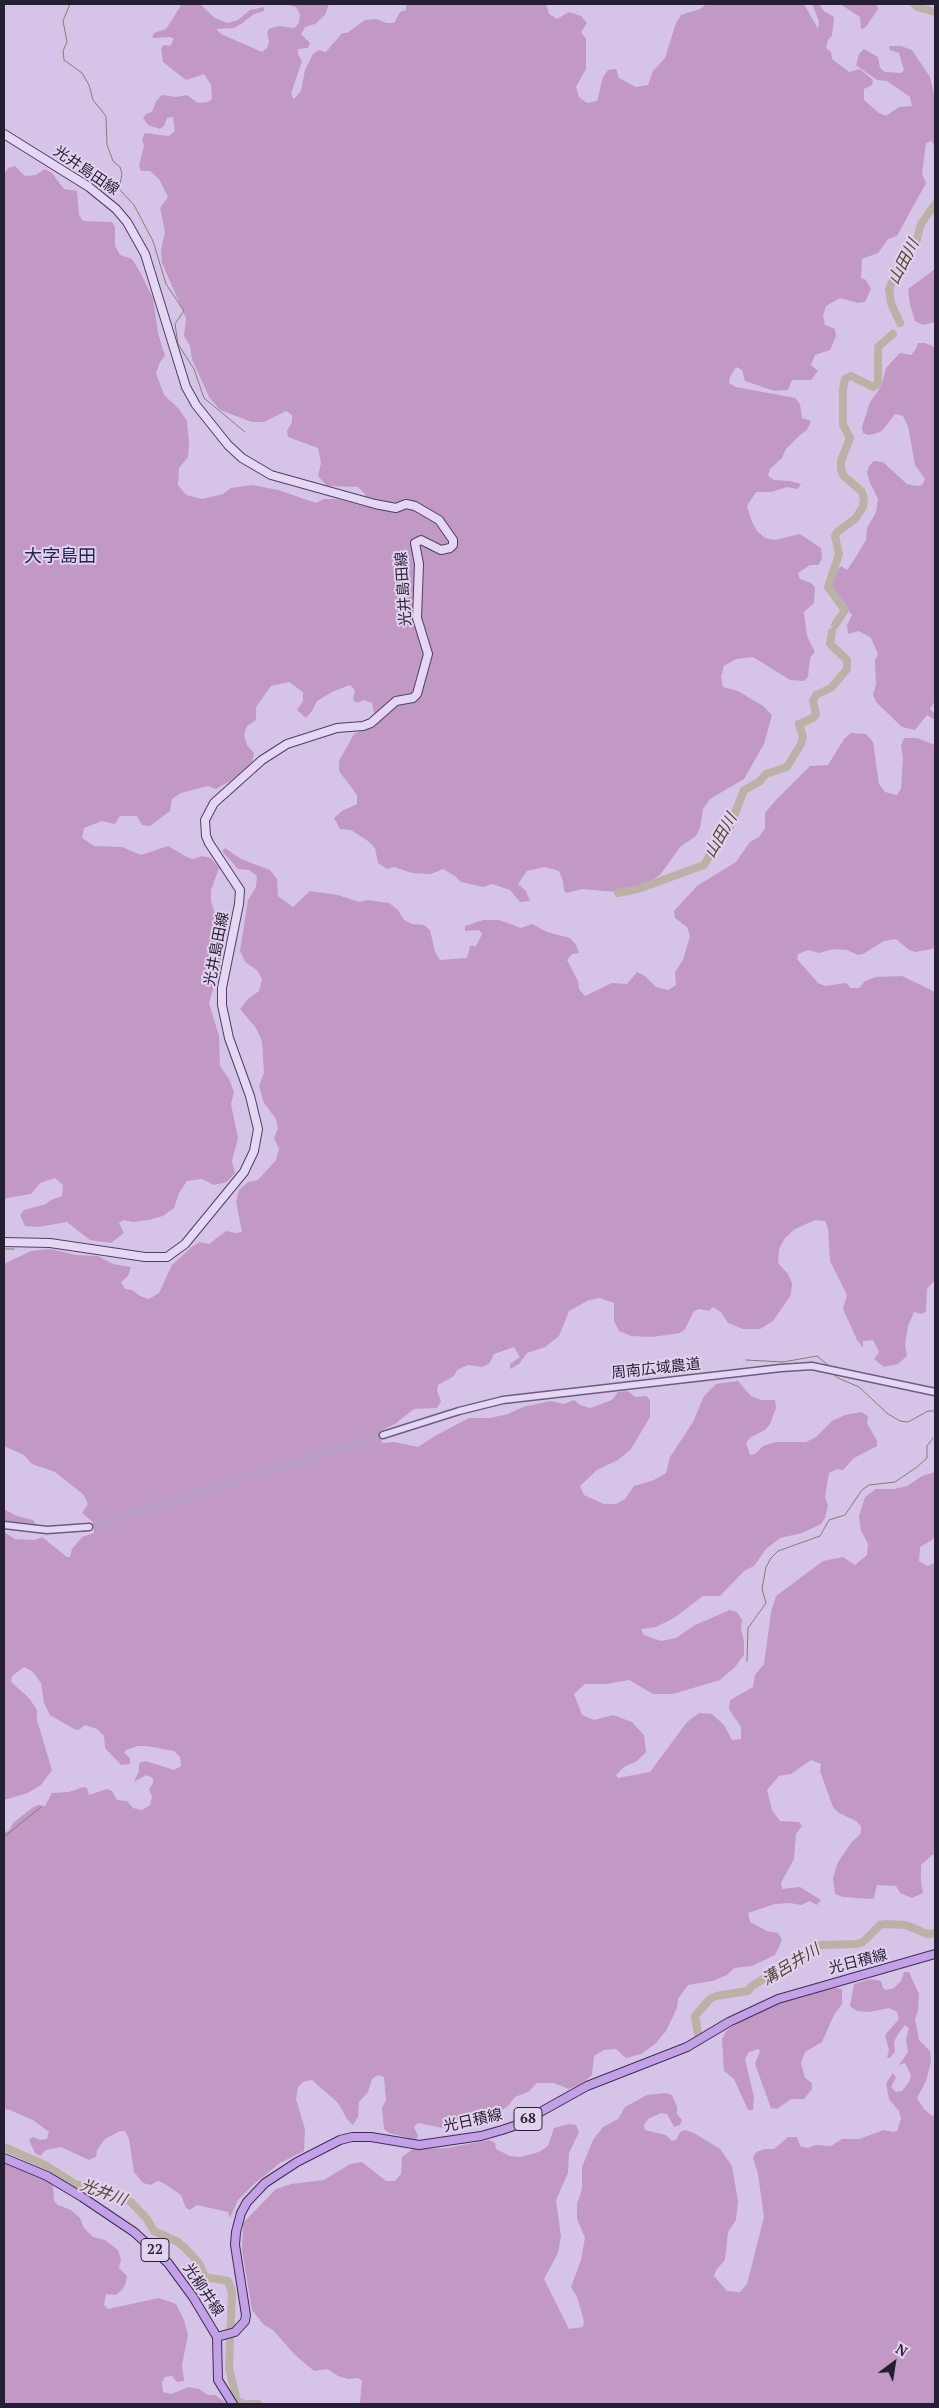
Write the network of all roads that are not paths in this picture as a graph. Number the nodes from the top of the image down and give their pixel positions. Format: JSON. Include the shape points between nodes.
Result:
{"nodes":[{"id":1,"x":4,"y":134,"type":"edge"},
{"id":2,"x":4,"y":1242,"type":"edge"},
{"id":3,"x":935,"y":1392,"type":"edge"},
{"id":4,"x":383,"y":1435,"type":"tunnel mouth"},
{"id":5,"x":4,"y":1525,"type":"edge"},
{"id":6,"x":89,"y":1527,"type":"tunnel mouth"},
{"id":7,"x":935,"y":1954,"type":"edge"},
{"id":8,"x":4,"y":2158,"type":"edge"},
{"id":9,"x":217,"y":2337,"type":"junction"},
{"id":10,"x":233,"y":2404,"type":"edge"}],
"edges":[{"from":1,"to":2,"type":"main road","name":"光井島田線","via":[[89,187],[127,222],[145,254],[186,387],[196,405],[242,458],[271,475],[327,492],[396,508],[406,504],[414,506],[439,520],[453,545],[442,550],[421,540],[415,543],[418,564],[416,618],[428,654],[417,694],[413,698],[396,701],[371,723],[337,728],[287,744],[262,760],[214,803],[206,820],[209,843],[240,890],[222,988],[222,1005],[229,1038],[258,1128],[254,1151],[244,1172],[185,1244],[167,1257],[145,1257],[50,1243]]},
{"from":3,"to":4,"type":"street","name":"周南広域農道","via":[[812,1366],[781,1368],[503,1400]]},
{"from":5,"to":6,"type":"street","via":[[47,1530]]},
{"from":7,"to":9,"type":"main road","name":"光日積線","number":"68","via":[[778,1999],[687,2046],[594,2083],[502,2130],[419,2145],[352,2137],[297,2162],[280,2172],[247,2202],[238,2222],[237,2261],[246,2315],[232,2334]]},
{"from":8,"to":9,"type":"main road","name":"光柳井線","number":"22","via":[[47,2176],[134,2232],[182,2281]]},
{"from":9,"to":10,"type":"main road","name":"光柳井線","via":[[218,2380]]}]}
